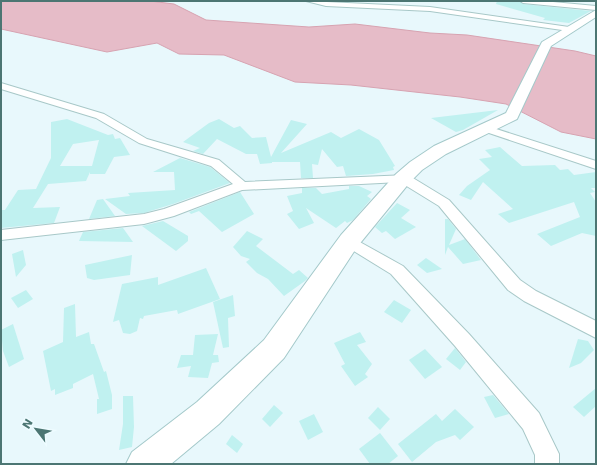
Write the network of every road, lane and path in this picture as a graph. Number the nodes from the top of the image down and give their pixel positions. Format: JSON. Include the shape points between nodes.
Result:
{"nodes":[{"id":1,"x":309,"y":1,"type":"edge"},
{"id":2,"x":523,"y":1,"type":"edge"},
{"id":3,"x":596,"y":8,"type":"edge"},
{"id":4,"x":596,"y":13,"type":"edge"},
{"id":5,"x":569,"y":29,"type":"junction"},
{"id":6,"x":1,"y":86,"type":"edge"},
{"id":7,"x":487,"y":130,"type":"junction"},
{"id":8,"x":596,"y":165,"type":"edge"},
{"id":9,"x":403,"y":178,"type":"junction"},
{"id":10,"x":242,"y":186,"type":"junction"},
{"id":11,"x":1,"y":235,"type":"edge"},
{"id":12,"x":349,"y":241,"type":"junction"},
{"id":13,"x":596,"y":330,"type":"edge"},
{"id":14,"x":144,"y":464,"type":"edge"},
{"id":15,"x":547,"y":464,"type":"edge"}],
"edges":[{"from":1,"to":5,"type":"street","via":[[430,9]]},
{"from":2,"to":3,"type":"street"},
{"from":4,"to":5,"type":"street"},
{"from":5,"to":7,"type":"street","via":[[546,44],[512,116]]},
{"from":6,"to":10,"type":"street","via":[[100,116],[143,141],[215,163]]},
{"from":7,"to":8,"type":"street"},
{"from":7,"to":9,"type":"street","via":[[440,150]]},
{"from":9,"to":10,"type":"street"},
{"from":9,"to":12,"type":"street"},
{"from":9,"to":13,"type":"street","via":[[444,203],[514,285]]},
{"from":10,"to":11,"type":"street","via":[[145,219]]},
{"from":12,"to":14,"type":"street","via":[[274,350],[208,413]]},
{"from":12,"to":15,"type":"street","via":[[397,270],[462,340],[531,421],[547,454]]}]}
